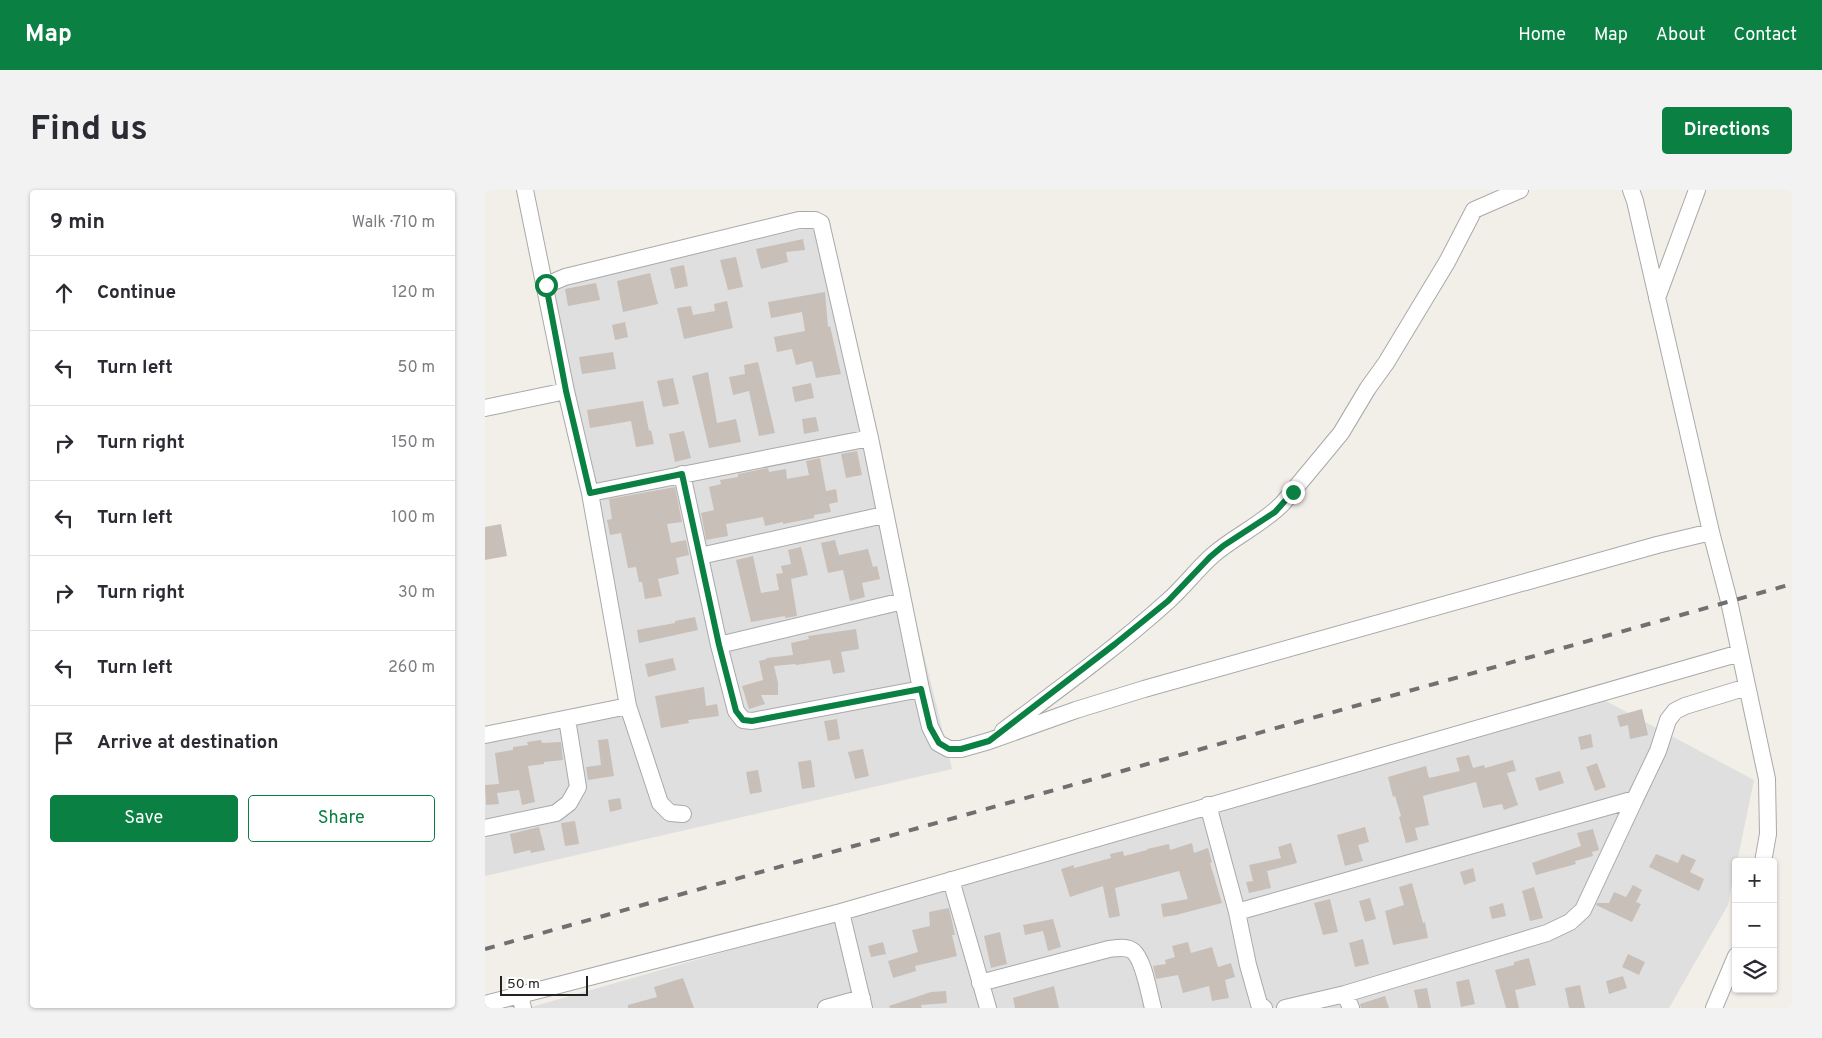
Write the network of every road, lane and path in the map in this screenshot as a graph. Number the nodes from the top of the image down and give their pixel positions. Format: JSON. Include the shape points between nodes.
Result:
{"nodes":[{"id":1,"x":525,"y":190,"type":"edge"},
{"id":2,"x":1520,"y":190,"type":"edge"},
{"id":3,"x":1631,"y":190,"type":"edge"},
{"id":4,"x":1697,"y":190,"type":"edge"},
{"id":5,"x":546,"y":285,"type":"junction"},
{"id":6,"x":1657,"y":298,"type":"junction"},
{"id":7,"x":566,"y":391,"type":"junction"},
{"id":8,"x":485,"y":408,"type":"edge"},
{"id":9,"x":870,"y":438,"type":"junction"},
{"id":10,"x":682,"y":474,"type":"junction"},
{"id":11,"x":590,"y":493,"type":"junction"},
{"id":12,"x":884,"y":515,"type":"junction"},
{"id":13,"x":1711,"y":532,"type":"junction"},
{"id":14,"x":700,"y":556,"type":"junction"},
{"id":15,"x":903,"y":601,"type":"junction"},
{"id":16,"x":719,"y":645,"type":"junction"},
{"id":17,"x":1739,"y":653,"type":"junction"},
{"id":18,"x":1747,"y":687,"type":"junction"},
{"id":19,"x":921,"y":689,"type":"junction"},
{"id":20,"x":628,"y":706,"type":"junction"},
{"id":21,"x":567,"y":719,"type":"junction"},
{"id":22,"x":485,"y":735,"type":"edge"},
{"id":23,"x":989,"y":741,"type":"junction"},
{"id":24,"x":1635,"y":799,"type":"junction"},
{"id":25,"x":1208,"y":805,"type":"junction"},
{"id":26,"x":683,"y":814,"type":"dead end"},
{"id":27,"x":485,"y":828,"type":"edge"},
{"id":28,"x":1764,"y":858,"type":"edge"},
{"id":29,"x":951,"y":880,"type":"junction"},
{"id":30,"x":841,"y":912,"type":"junction"},
{"id":31,"x":1237,"y":912,"type":"junction"},
{"id":32,"x":1732,"y":965,"type":"edge"},
{"id":33,"x":980,"y":983,"type":"junction"},
{"id":34,"x":521,"y":1001,"type":"edge"},
{"id":35,"x":1348,"y":1001,"type":"edge"},
{"id":36,"x":863,"y":1003,"type":"edge"},
{"id":37,"x":485,"y":1004,"type":"edge"},
{"id":38,"x":826,"y":1008,"type":"edge"},
{"id":39,"x":988,"y":1008,"type":"edge"},
{"id":40,"x":1153,"y":1008,"type":"edge"},
{"id":41,"x":1263,"y":1008,"type":"edge"},
{"id":42,"x":1285,"y":1008,"type":"edge"},
{"id":43,"x":1714,"y":1008,"type":"edge"}],
"edges":[{"from":1,"to":5,"type":"street"},
{"from":2,"to":23,"type":"street","via":[[1474,210],[1387,363],[1341,433],[1275,512],[1223,546],[1168,601]]},
{"from":3,"to":6,"type":"street"},
{"from":4,"to":6,"type":"street"},
{"from":5,"to":7,"type":"street"},
{"from":5,"to":9,"type":"street","via":[[565,276],[799,220],[815,220],[821,223],[825,236]]},
{"from":6,"to":13,"type":"street"},
{"from":7,"to":8,"type":"street"},
{"from":7,"to":11,"type":"street"},
{"from":9,"to":10,"type":"street"},
{"from":9,"to":12,"type":"street"},
{"from":10,"to":11,"type":"street"},
{"from":10,"to":14,"type":"street"},
{"from":11,"to":20,"type":"street"},
{"from":12,"to":14,"type":"street"},
{"from":12,"to":15,"type":"street"},
{"from":13,"to":17,"type":"street"},
{"from":13,"to":23,"type":"street","via":[[1647,547],[1144,689]]},
{"from":14,"to":16,"type":"street"},
{"from":15,"to":16,"type":"street"},
{"from":15,"to":19,"type":"street"},
{"from":16,"to":19,"type":"street","via":[[736,711],[743,720],[752,721]]},
{"from":17,"to":18,"type":"street"},
{"from":17,"to":25,"type":"street"},
{"from":18,"to":24,"type":"street","via":[[1675,711],[1668,720],[1658,751]]},
{"from":18,"to":28,"type":"street","via":[[1767,779],[1768,834]]},
{"from":19,"to":23,"type":"street","via":[[930,727],[939,743],[949,749],[961,749]]},
{"from":20,"to":21,"type":"street"},
{"from":20,"to":26,"type":"street","via":[[660,803],[670,813]]},
{"from":21,"to":22,"type":"street"},
{"from":21,"to":27,"type":"street","via":[[578,787],[569,803],[556,813]]},
{"from":24,"to":31,"type":"street"},
{"from":24,"to":35,"type":"street","via":[[1583,910],[1570,922]]},
{"from":25,"to":29,"type":"street"},
{"from":25,"to":31,"type":"street"},
{"from":29,"to":30,"type":"street"},
{"from":29,"to":33,"type":"street"},
{"from":30,"to":34,"type":"street"},
{"from":30,"to":36,"type":"street"},
{"from":31,"to":41,"type":"street","via":[[1248,965]]},
{"from":32,"to":43,"type":"street"},
{"from":33,"to":39,"type":"street"},
{"from":33,"to":40,"type":"street","via":[[1109,949],[1126,949],[1132,950],[1140,961]]},
{"from":34,"to":37,"type":"street"},
{"from":35,"to":42,"type":"street"},
{"from":36,"to":38,"type":"street"}]}
